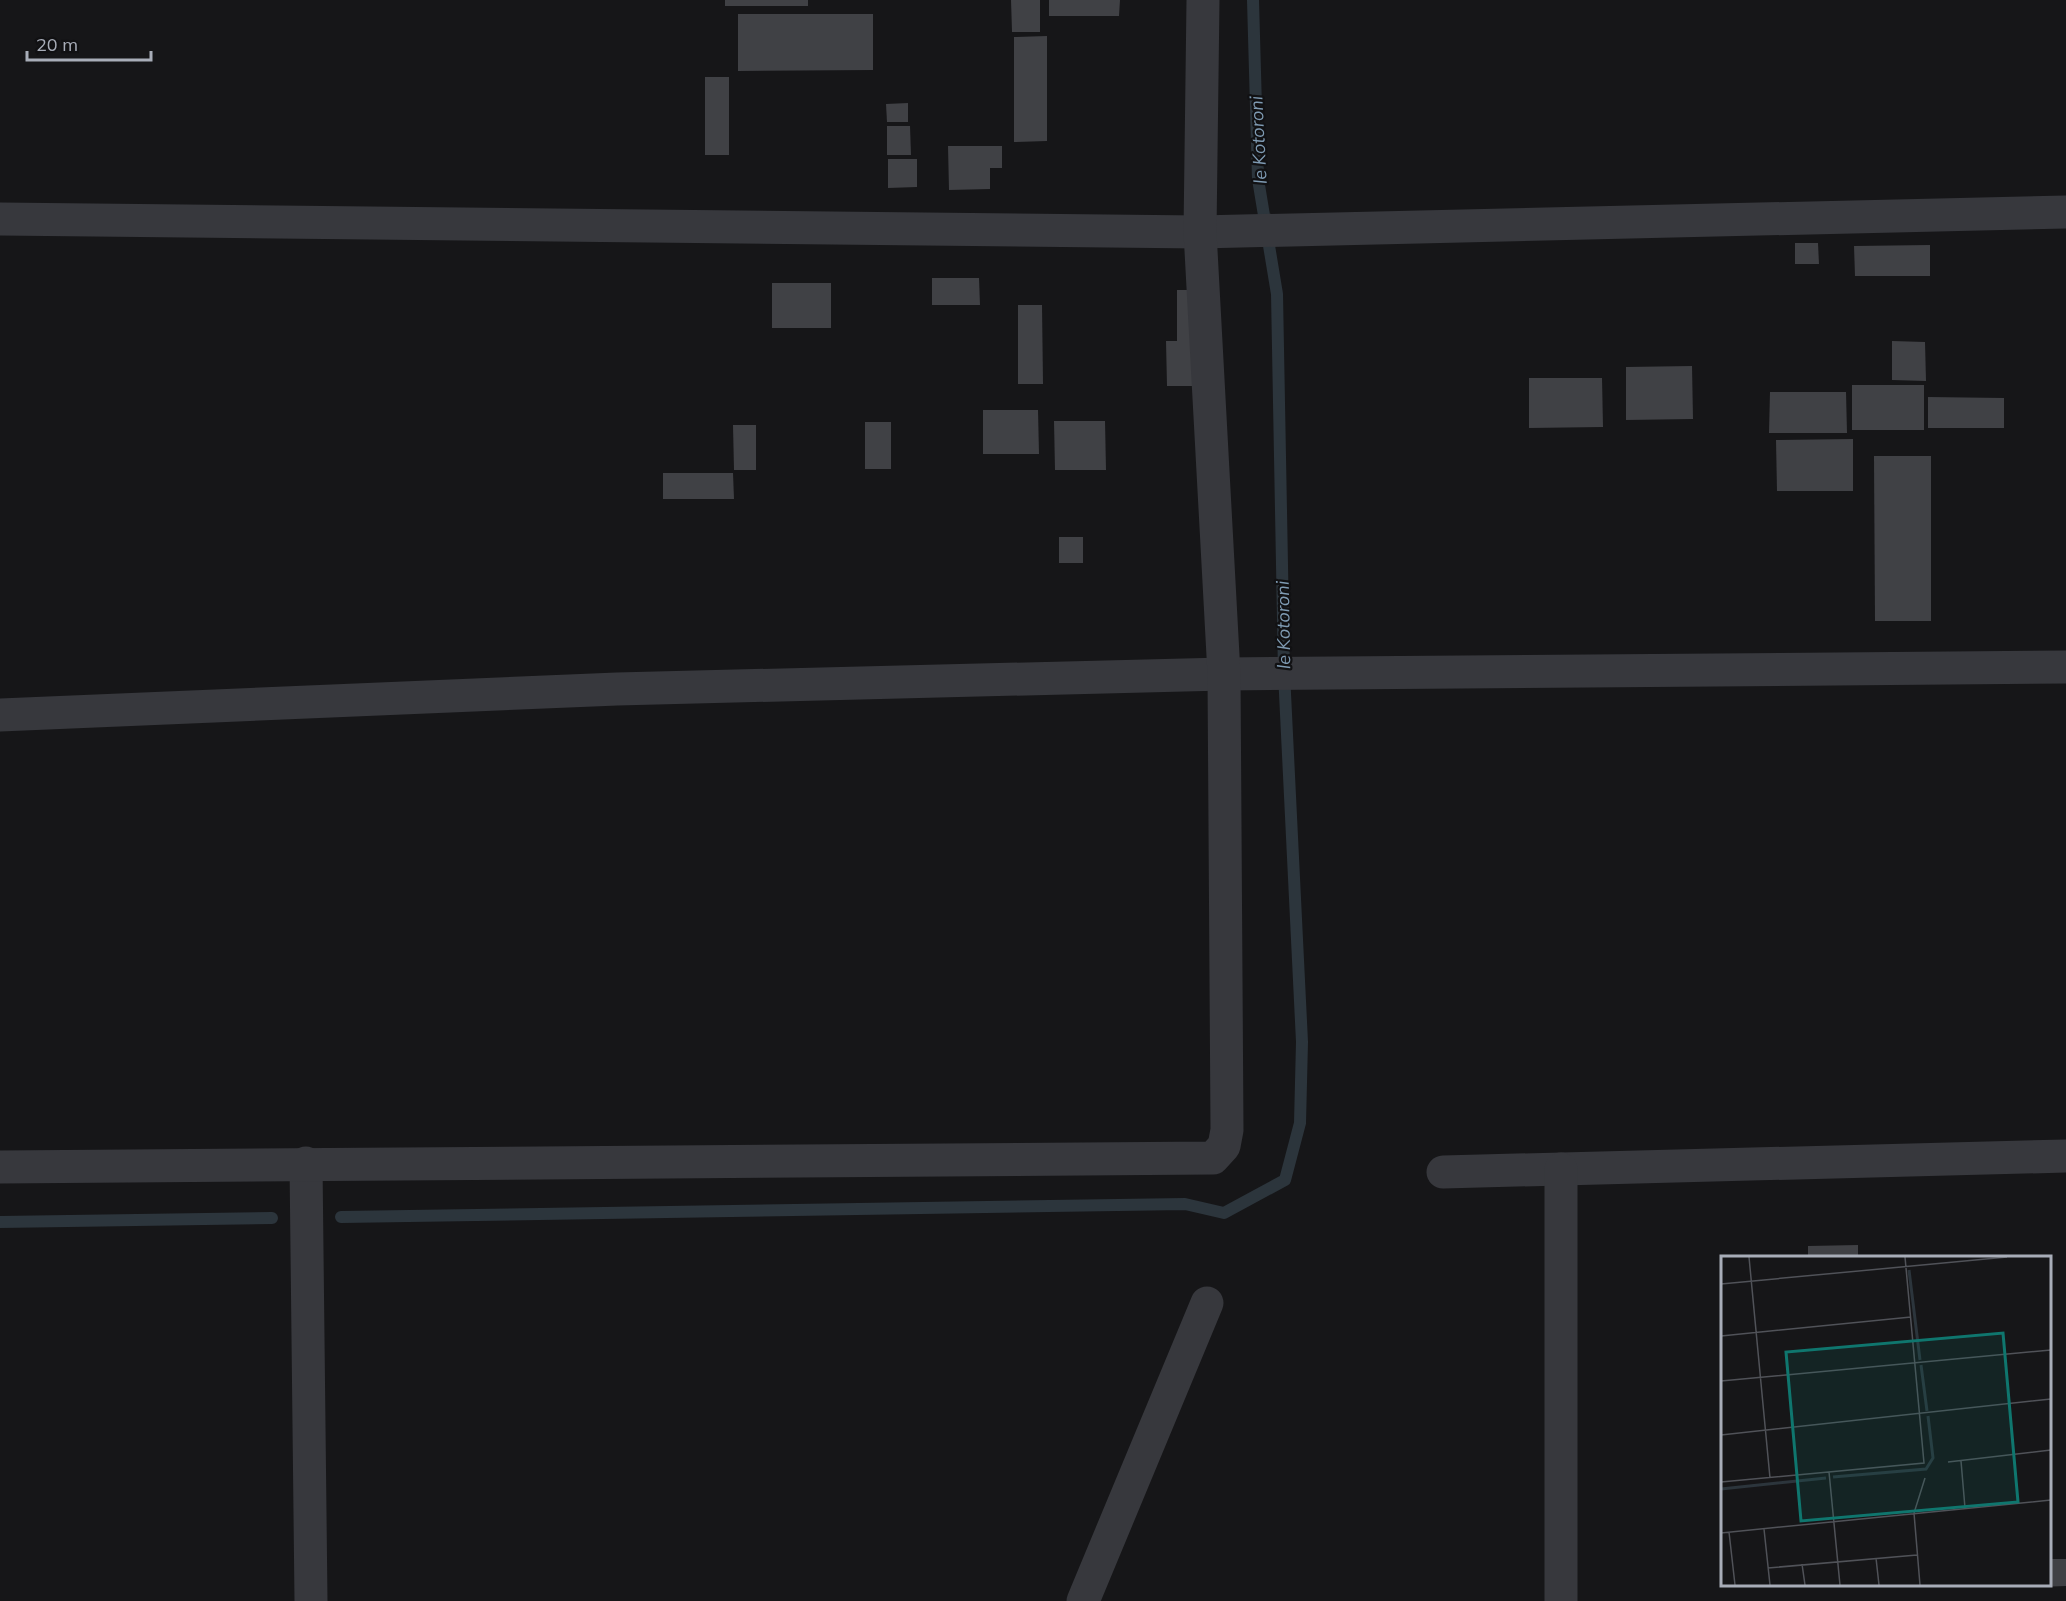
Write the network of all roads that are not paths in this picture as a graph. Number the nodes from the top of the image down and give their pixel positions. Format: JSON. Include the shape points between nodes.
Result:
{"nodes":[{"id":1,"x":1203,"y":0,"type":"edge"},
{"id":2,"x":2066,"y":212,"type":"edge"},
{"id":3,"x":0,"y":219,"type":"edge"},
{"id":4,"x":1215,"y":232,"type":"junction"},
{"id":5,"x":2066,"y":667,"type":"edge"},
{"id":6,"x":1224,"y":674,"type":"junction"},
{"id":7,"x":0,"y":715,"type":"edge"},
{"id":8,"x":2066,"y":1156,"type":"edge"},
{"id":9,"x":306,"y":1163,"type":"junction"},
{"id":10,"x":0,"y":1167,"type":"edge"},
{"id":11,"x":1561,"y":1169,"type":"junction"},
{"id":12,"x":1443,"y":1172,"type":"dead end"},
{"id":13,"x":1207,"y":1303,"type":"dead end"},
{"id":14,"x":311,"y":1601,"type":"edge"},
{"id":15,"x":1083,"y":1601,"type":"edge"},
{"id":16,"x":1561,"y":1601,"type":"edge"}],
"edges":[{"from":1,"to":4,"type":"street"},
{"from":2,"to":4,"type":"street"},
{"from":3,"to":4,"type":"street"},
{"from":4,"to":6,"type":"street"},
{"from":5,"to":6,"type":"street"},
{"from":6,"to":7,"type":"street","via":[[617,689]]},
{"from":6,"to":9,"type":"street","via":[[1227,1130],[1224,1146],[1213,1158]]},
{"from":8,"to":11,"type":"street"},
{"from":9,"to":10,"type":"street"},
{"from":9,"to":14,"type":"street"},
{"from":11,"to":12,"type":"street"},
{"from":11,"to":16,"type":"street"},
{"from":13,"to":15,"type":"street"}]}
